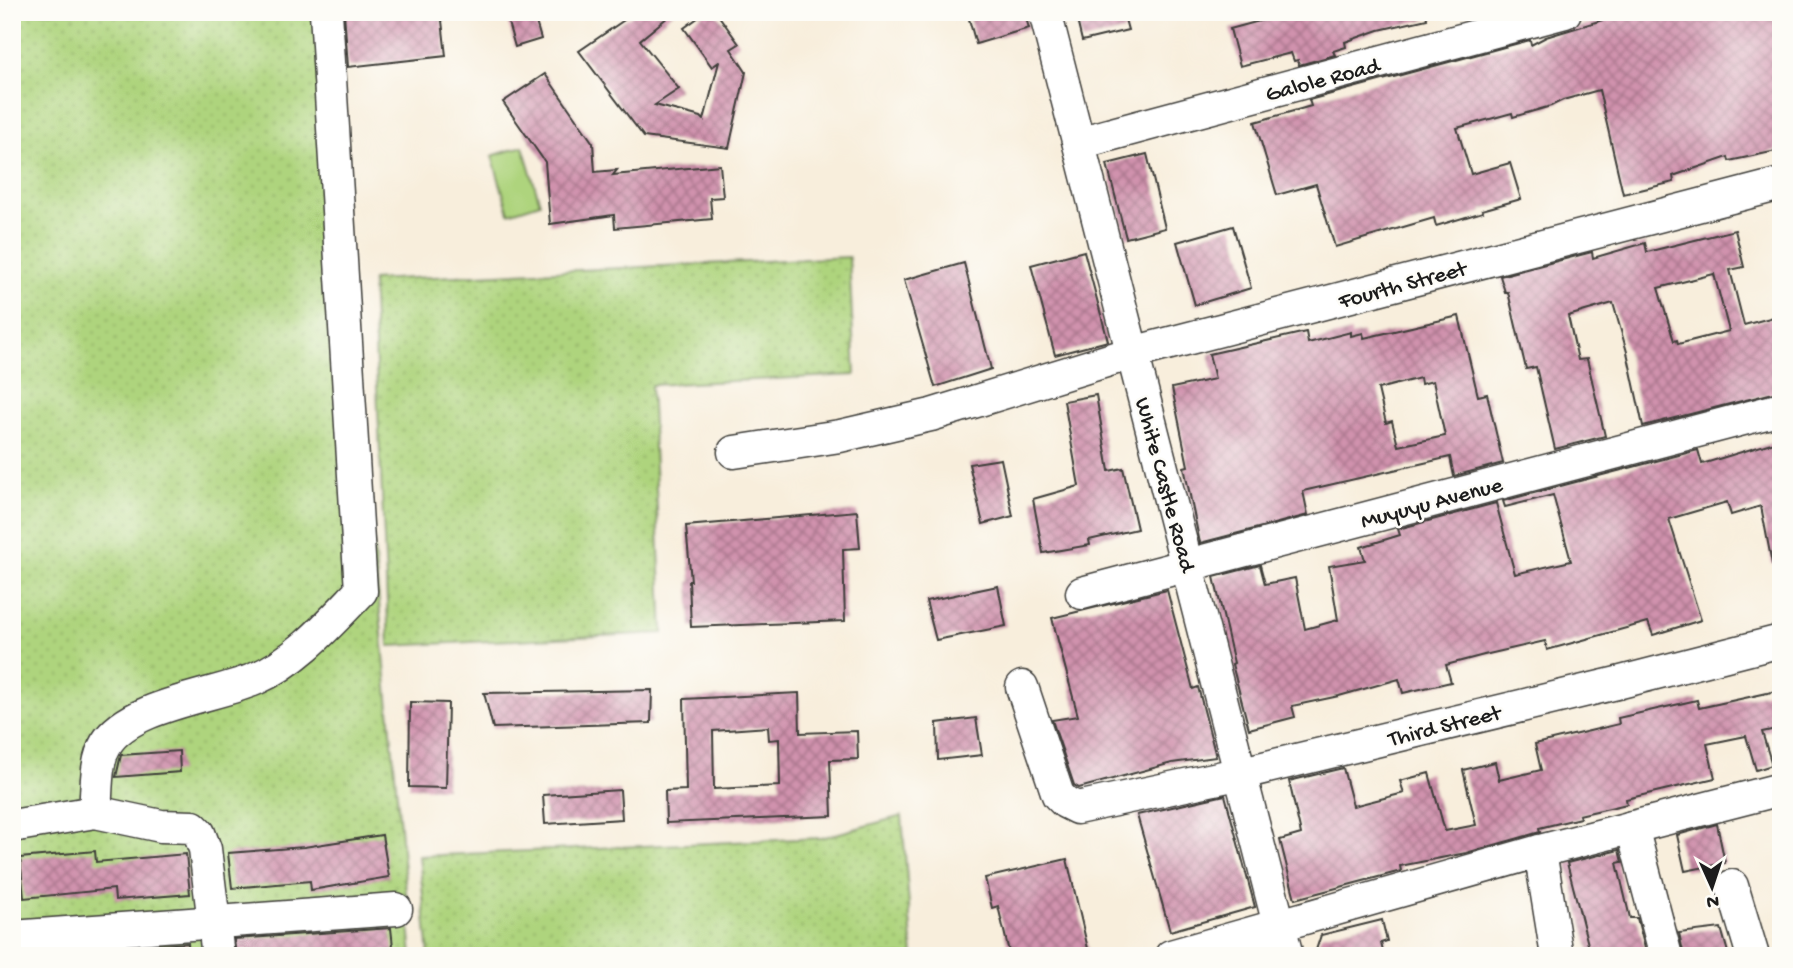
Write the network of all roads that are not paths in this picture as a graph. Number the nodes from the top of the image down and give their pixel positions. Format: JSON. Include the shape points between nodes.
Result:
{"nodes":[{"id":1,"x":326,"y":12,"type":"edge"},
{"id":2,"x":1045,"y":12,"type":"edge"},
{"id":3,"x":1565,"y":12,"type":"edge"},
{"id":4,"x":1079,"y":143,"type":"junction"},
{"id":5,"x":1781,"y":184,"type":"edge"},
{"id":6,"x":1132,"y":353,"type":"junction"},
{"id":7,"x":1781,"y":409,"type":"edge"},
{"id":8,"x":734,"y":452,"type":"dead end"},
{"id":9,"x":1189,"y":564,"type":"junction"},
{"id":10,"x":1082,"y":593,"type":"dead end"},
{"id":11,"x":1781,"y":641,"type":"edge"},
{"id":12,"x":1022,"y":687,"type":"dead end"},
{"id":13,"x":1242,"y":773,"type":"junction"},
{"id":14,"x":1781,"y":789,"type":"edge"},
{"id":15,"x":95,"y":812,"type":"junction"},
{"id":16,"x":12,"y":826,"type":"edge"},
{"id":17,"x":1632,"y":827,"type":"junction"},
{"id":18,"x":1540,"y":851,"type":"junction"},
{"id":19,"x":1732,"y":886,"type":"dead end"},
{"id":20,"x":396,"y":909,"type":"dead end"},
{"id":21,"x":215,"y":923,"type":"junction"},
{"id":22,"x":1279,"y":924,"type":"junction"},
{"id":23,"x":14,"y":931,"type":"edge"},
{"id":24,"x":218,"y":956,"type":"edge"},
{"id":25,"x":1171,"y":956,"type":"edge"},
{"id":26,"x":1287,"y":956,"type":"edge"},
{"id":27,"x":1557,"y":956,"type":"edge"},
{"id":28,"x":1666,"y":956,"type":"edge"},
{"id":29,"x":1753,"y":956,"type":"edge"}],
"edges":[{"from":1,"to":15,"type":"street","via":[[361,591],[306,647],[256,679],[179,701],[131,721],[107,742],[101,756]]},
{"from":2,"to":4,"type":"street","name":"White Castle Road"},
{"from":3,"to":4,"type":"street","name":"Galole Road"},
{"from":4,"to":6,"type":"street","name":"White Castle Road"},
{"from":5,"to":6,"type":"street","name":"Fourth Street"},
{"from":6,"to":8,"type":"street","name":"Fourth Street","via":[[931,415]]},
{"from":6,"to":9,"type":"street","name":"White Castle Road"},
{"from":7,"to":9,"type":"street","name":"Muyuyu Avenue"},
{"from":9,"to":10,"type":"street","name":"Muyuyu Avenue"},
{"from":9,"to":13,"type":"street","name":"White Castle Road"},
{"from":11,"to":13,"type":"street","name":"Third Street"},
{"from":12,"to":13,"type":"street","name":"Third Street","via":[[1058,795],[1077,808]]},
{"from":13,"to":22,"type":"street","name":"White Castle Road"},
{"from":14,"to":17,"type":"street"},
{"from":15,"to":16,"type":"street"},
{"from":15,"to":21,"type":"street","via":[[193,827],[199,832]]},
{"from":17,"to":18,"type":"street"},
{"from":17,"to":28,"type":"street"},
{"from":18,"to":22,"type":"street"},
{"from":18,"to":27,"type":"street"},
{"from":19,"to":29,"type":"street"},
{"from":20,"to":21,"type":"street"},
{"from":21,"to":23,"type":"street"},
{"from":21,"to":24,"type":"street"},
{"from":22,"to":25,"type":"street"},
{"from":22,"to":26,"type":"street","name":"White Castle Road"}]}
